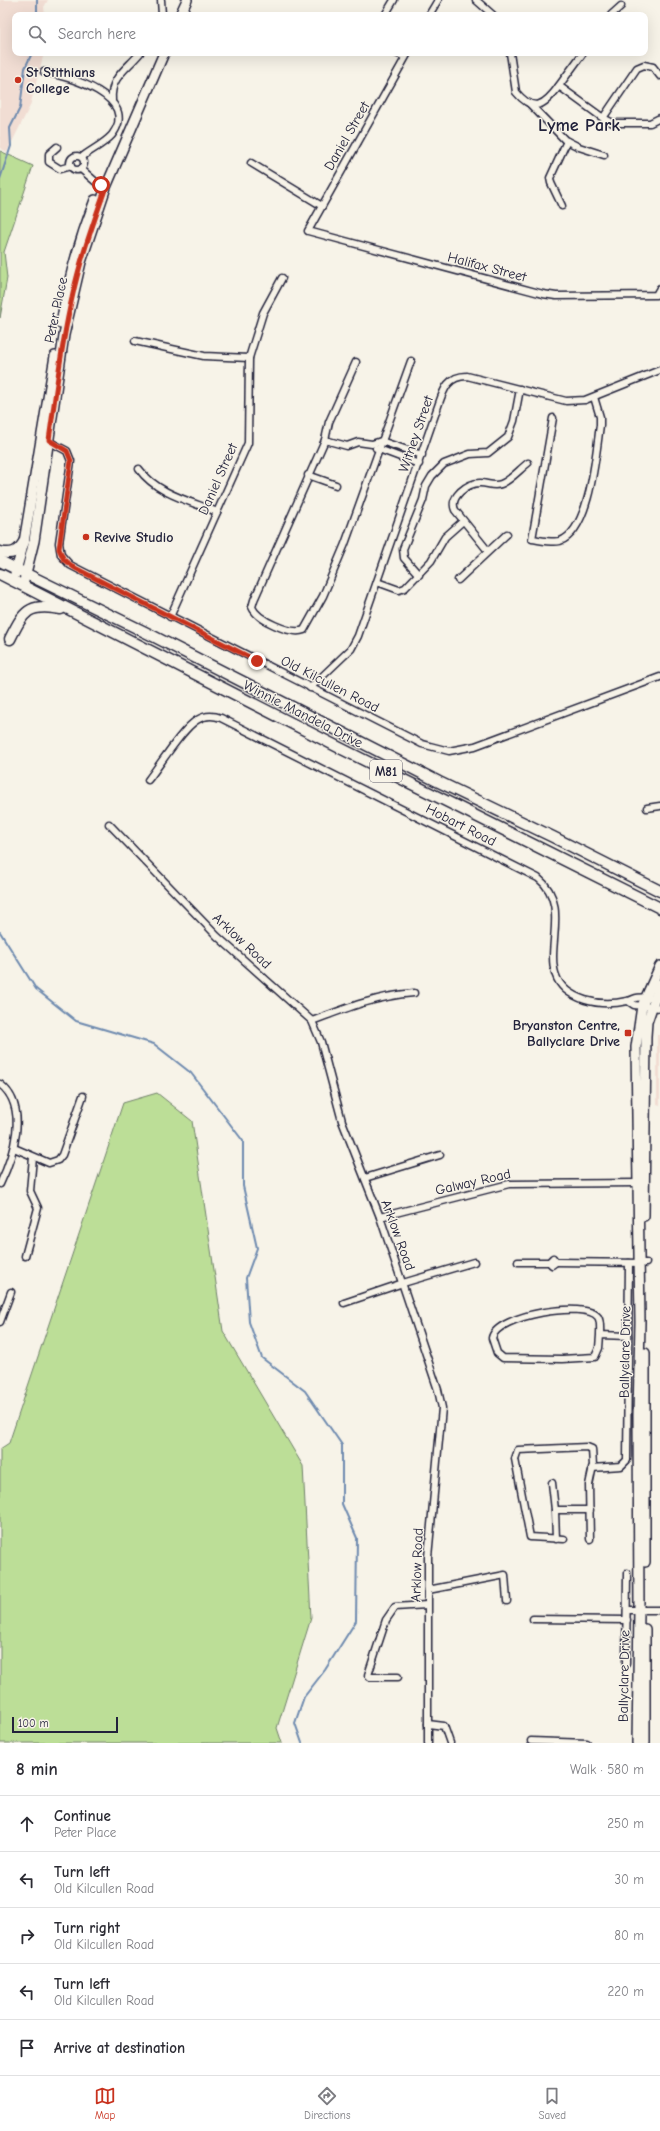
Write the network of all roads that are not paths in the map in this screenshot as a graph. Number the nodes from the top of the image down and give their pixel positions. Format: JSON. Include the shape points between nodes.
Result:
{"nodes":[{"id":1,"x":161,"y":0,"type":"edge"},
{"id":2,"x":182,"y":0,"type":"edge"},
{"id":3,"x":187,"y":0,"type":"edge"},
{"id":4,"x":394,"y":0,"type":"edge"},
{"id":5,"x":438,"y":0,"type":"edge"},
{"id":6,"x":476,"y":0,"type":"edge"},
{"id":7,"x":620,"y":6,"type":"dead end"},
{"id":8,"x":162,"y":12,"type":"edge"},
{"id":9,"x":177,"y":12,"type":"edge"},
{"id":10,"x":181,"y":12,"type":"edge"},
{"id":11,"x":387,"y":12,"type":"edge"},
{"id":12,"x":431,"y":12,"type":"edge"},
{"id":13,"x":490,"y":12,"type":"edge"},
{"id":14,"x":614,"y":12,"type":"edge"},
{"id":15,"x":137,"y":56,"type":"edge"},
{"id":16,"x":159,"y":56,"type":"edge"},
{"id":17,"x":163,"y":56,"type":"edge"},
{"id":18,"x":405,"y":56,"type":"edge"},
{"id":19,"x":510,"y":56,"type":"edge"},
{"id":20,"x":581,"y":56,"type":"edge"},
{"id":21,"x":44,"y":72,"type":"dead end"},
{"id":22,"x":660,"y":76,"type":"edge"},
{"id":23,"x":114,"y":83,"type":"junction"},
{"id":24,"x":559,"y":86,"type":"junction"},
{"id":25,"x":101,"y":92,"type":"junction"},
{"id":26,"x":112,"y":100,"type":"junction"},
{"id":27,"x":529,"y":103,"type":"junction"},
{"id":28,"x":603,"y":118,"type":"junction"},
{"id":29,"x":660,"y":118,"type":"edge"},
{"id":30,"x":567,"y":141,"type":"junction"},
{"id":31,"x":57,"y":147,"type":"dead end"},
{"id":32,"x":604,"y":155,"type":"dead end"},
{"id":33,"x":82,"y":157,"type":"junction"},
{"id":34,"x":251,"y":163,"type":"dead end"},
{"id":35,"x":71,"y":166,"type":"junction"},
{"id":36,"x":81,"y":169,"type":"junction"},
{"id":37,"x":104,"y":186,"type":"junction"},
{"id":38,"x":322,"y":206,"type":"junction"},
{"id":39,"x":562,"y":206,"type":"dead end"},
{"id":40,"x":308,"y":231,"type":"joint"},
{"id":41,"x":282,"y":278,"type":"dead end"},
{"id":42,"x":660,"y":288,"type":"edge"},
{"id":43,"x":658,"y":297,"type":"edge"},
{"id":44,"x":135,"y":341,"type":"dead end"},
{"id":45,"x":249,"y":358,"type":"junction"},
{"id":46,"x":412,"y":360,"type":"dead end"},
{"id":47,"x":356,"y":362,"type":"dead end"},
{"id":48,"x":660,"y":370,"type":"edge"},
{"id":49,"x":520,"y":389,"type":"junction"},
{"id":50,"x":594,"y":397,"type":"junction"},
{"id":51,"x":553,"y":418,"type":"dead end"},
{"id":52,"x":45,"y":440,"type":"junction"},
{"id":53,"x":324,"y":440,"type":"junction"},
{"id":54,"x":381,"y":441,"type":"junction"},
{"id":55,"x":372,"y":444,"type":"junction"},
{"id":56,"x":378,"y":450,"type":"junction"},
{"id":57,"x":422,"y":455,"type":"junction"},
{"id":58,"x":528,"y":463,"type":"dead end"},
{"id":59,"x":419,"y":464,"type":"junction"},
{"id":60,"x":139,"y":469,"type":"dead end"},
{"id":61,"x":308,"y":475,"type":"junction"},
{"id":62,"x":336,"y":485,"type":"dead end"},
{"id":63,"x":217,"y":512,"type":"junction"},
{"id":64,"x":463,"y":521,"type":"junction"},
{"id":65,"x":507,"y":534,"type":"dead end"},
{"id":66,"x":24,"y":542,"type":"junction"},
{"id":67,"x":488,"y":551,"type":"junction"},
{"id":68,"x":0,"y":552,"type":"edge"},
{"id":69,"x":0,"y":561,"type":"edge"},
{"id":70,"x":18,"y":569,"type":"junction"},
{"id":71,"x":0,"y":574,"type":"edge"},
{"id":72,"x":27,"y":574,"type":"junction"},
{"id":73,"x":418,"y":575,"type":"junction"},
{"id":74,"x":13,"y":580,"type":"junction"},
{"id":75,"x":458,"y":580,"type":"dead end"},
{"id":76,"x":377,"y":582,"type":"junction"},
{"id":77,"x":23,"y":585,"type":"junction"},
{"id":78,"x":73,"y":612,"type":"junction"},
{"id":79,"x":170,"y":617,"type":"junction"},
{"id":80,"x":10,"y":639,"type":"dead end"},
{"id":81,"x":660,"y":676,"type":"edge"},
{"id":82,"x":310,"y":688,"type":"junction"},
{"id":83,"x":148,"y":780,"type":"dead end"},
{"id":84,"x":660,"y":806,"type":"edge"},
{"id":85,"x":646,"y":808,"type":"dead end"},
{"id":86,"x":109,"y":824,"type":"dead end"},
{"id":87,"x":660,"y":891,"type":"edge"},
{"id":88,"x":659,"y":909,"type":"edge"},
{"id":89,"x":660,"y":966,"type":"edge"},
{"id":90,"x":660,"y":984,"type":"edge"},
{"id":91,"x":414,"y":993,"type":"dead end"},
{"id":92,"x":652,"y":1003,"type":"edge"},
{"id":93,"x":312,"y":1021,"type":"junction"},
{"id":94,"x":0,"y":1084,"type":"edge"},
{"id":95,"x":83,"y":1096,"type":"dead end"},
{"id":96,"x":14,"y":1148,"type":"junction"},
{"id":97,"x":440,"y":1155,"type":"dead end"},
{"id":98,"x":33,"y":1157,"type":"junction"},
{"id":99,"x":365,"y":1178,"type":"junction"},
{"id":100,"x":641,"y":1183,"type":"junction"},
{"id":101,"x":0,"y":1184,"type":"edge"},
{"id":102,"x":380,"y":1217,"type":"junction"},
{"id":103,"x":25,"y":1256,"type":"dead end"},
{"id":104,"x":474,"y":1262,"type":"dead end"},
{"id":105,"x":518,"y":1262,"type":"dead end"},
{"id":106,"x":629,"y":1263,"type":"junction"},
{"id":107,"x":643,"y":1263,"type":"junction"},
{"id":108,"x":403,"y":1282,"type":"junction"},
{"id":109,"x":11,"y":1292,"type":"dead end"},
{"id":110,"x":344,"y":1303,"type":"dead end"},
{"id":111,"x":0,"y":1322,"type":"edge"},
{"id":112,"x":600,"y":1335,"type":"junction"},
{"id":113,"x":628,"y":1336,"type":"junction"},
{"id":114,"x":592,"y":1468,"type":"junction"},
{"id":115,"x":552,"y":1483,"type":"dead end"},
{"id":116,"x":555,"y":1510,"type":"junction"},
{"id":117,"x":590,"y":1510,"type":"junction"},
{"id":118,"x":556,"y":1539,"type":"junction"},
{"id":119,"x":564,"y":1539,"type":"dead end"},
{"id":120,"x":590,"y":1540,"type":"dead end"},
{"id":121,"x":627,"y":1573,"type":"dead end"},
{"id":122,"x":428,"y":1590,"type":"junction"},
{"id":123,"x":507,"y":1601,"type":"dead end"},
{"id":124,"x":427,"y":1605,"type":"junction"},
{"id":125,"x":628,"y":1610,"type":"junction"},
{"id":126,"x":642,"y":1610,"type":"junction"},
{"id":127,"x":660,"y":1610,"type":"edge"},
{"id":128,"x":534,"y":1619,"type":"dead end"},
{"id":129,"x":628,"y":1620,"type":"junction"},
{"id":130,"x":626,"y":1664,"type":"dead end"},
{"id":131,"x":398,"y":1677,"type":"dead end"},
{"id":132,"x":428,"y":1724,"type":"junction"},
{"id":133,"x":531,"y":1742,"type":"dead end"},
{"id":134,"x":552,"y":1742,"type":"edge"},
{"id":135,"x":428,"y":1743,"type":"edge"},
{"id":136,"x":450,"y":1743,"type":"edge"},
{"id":137,"x":587,"y":1743,"type":"edge"},
{"id":138,"x":637,"y":1743,"type":"edge"},
{"id":139,"x":645,"y":1743,"type":"edge"}],
"edges":[{"from":1,"to":8,"type":"street"},
{"from":2,"to":9,"type":"street"},
{"from":3,"to":10,"type":"street"},
{"from":4,"to":11,"type":"street"},
{"from":5,"to":12,"type":"street"},
{"from":6,"to":13,"type":"street"},
{"from":7,"to":14,"type":"street"},
{"from":15,"to":23,"type":"street","via":[[119,74]]},
{"from":16,"to":37,"type":"street","name":"Peter Place"},
{"from":17,"to":37,"type":"street","name":"Peter Place"},
{"from":18,"to":38,"type":"street","name":"Daniel Street"},
{"from":19,"to":27,"type":"street","via":[[515,88],[520,97]]},
{"from":20,"to":24,"type":"street"},
{"from":21,"to":25,"type":"street","via":[[66,76]]},
{"from":22,"to":28,"type":"street","via":[[653,67],[644,65],[637,68]]},
{"from":23,"to":25,"type":"street"},
{"from":23,"to":26,"type":"street"},
{"from":24,"to":27,"type":"street","via":[[543,104]]},
{"from":24,"to":28,"type":"street"},
{"from":25,"to":26,"type":"street"},
{"from":26,"to":33,"type":"street","via":[[116,109],[116,128],[104,142]]},
{"from":27,"to":30,"type":"street"},
{"from":28,"to":29,"type":"street","via":[[613,122],[645,124]]},
{"from":30,"to":32,"type":"street"},
{"from":30,"to":39,"type":"street","via":[[550,178]]},
{"from":31,"to":35,"type":"street","via":[[49,154],[48,162],[60,169]]},
{"from":33,"to":35,"type":"street","via":[[72,157]]},
{"from":33,"to":36,"type":"street","via":[[84,163]]},
{"from":34,"to":38,"type":"street"},
{"from":35,"to":36,"type":"street","via":[[75,170]]},
{"from":36,"to":37,"type":"street"},
{"from":37,"to":52,"type":"street","name":"Peter Place","via":[[78,245],[66,293]]},
{"from":38,"to":40,"type":"street","name":"Daniel Street"},
{"from":40,"to":43,"type":"street","name":"Halifax Street","via":[[543,294]]},
{"from":41,"to":45,"type":"street","name":"Daniel Street","via":[[263,313]]},
{"from":42,"to":43,"type":"street","name":"Halifax Street"},
{"from":44,"to":45,"type":"street","via":[[204,356]]},
{"from":45,"to":63,"type":"street","name":"Daniel Street","via":[[248,443]]},
{"from":46,"to":54,"type":"street"},
{"from":47,"to":53,"type":"street"},
{"from":48,"to":50,"type":"street","name":"Witney Street"},
{"from":49,"to":50,"type":"street","name":"Witney Street","via":[[566,401],[578,402]]},
{"from":49,"to":57,"type":"street","name":"Witney Street","via":[[467,376],[453,378],[444,389]]},
{"from":49,"to":73,"type":"street","via":[[508,437],[488,453],[470,454],[444,464],[426,486],[403,549],[404,558]]},
{"from":50,"to":51,"type":"street","via":[[600,425],[584,510],[568,536],[555,542],[532,539]]},
{"from":52,"to":66,"type":"street","name":"Peter Place"},
{"from":52,"to":72,"type":"street","name":"Peter Place"},
{"from":52,"to":79,"type":"street","name":"Old Kilcullen Road","via":[[67,451],[71,461],[59,543],[64,560]]},
{"from":53,"to":55,"type":"street","via":[[347,446],[358,442]]},
{"from":53,"to":61,"type":"street"},
{"from":54,"to":55,"type":"street"},
{"from":54,"to":56,"type":"street"},
{"from":54,"to":57,"type":"street"},
{"from":55,"to":56,"type":"street"},
{"from":56,"to":59,"type":"street"},
{"from":56,"to":61,"type":"street","via":[[335,570],[309,624],[298,632],[286,630],[263,619],[252,608]]},
{"from":57,"to":59,"type":"street","name":"Witney Street"},
{"from":58,"to":64,"type":"street","via":[[500,484],[492,486],[480,483],[461,491],[453,506]]},
{"from":59,"to":76,"type":"street","name":"Witney Street"},
{"from":60,"to":63,"type":"street","via":[[145,478],[157,487]]},
{"from":61,"to":62,"type":"street"},
{"from":63,"to":79,"type":"street","name":"Daniel Street"},
{"from":64,"to":67,"type":"street"},
{"from":64,"to":73,"type":"street","via":[[445,537],[431,561]]},
{"from":65,"to":67,"type":"street"},
{"from":66,"to":68,"type":"main road","via":[[16,552]]},
{"from":66,"to":70,"type":"street","name":"Peter Place"},
{"from":67,"to":75,"type":"street"},
{"from":69,"to":70,"type":"main road","name":"Winnie Mandela Drive","number":"M81"},
{"from":70,"to":72,"type":"main road","name":"Winnie Mandela Drive","number":"M81"},
{"from":70,"to":74,"type":"street","name":"Peter Place"},
{"from":71,"to":74,"type":"main road","name":"Winnie Mandela Drive","number":"M81"},
{"from":72,"to":77,"type":"street","name":"Peter Place"},
{"from":72,"to":87,"type":"main road","name":"Winnie Mandela Drive","number":"M81"},
{"from":73,"to":76,"type":"street","via":[[402,590]]},
{"from":74,"to":77,"type":"main road","name":"Winnie Mandela Drive","number":"M81"},
{"from":76,"to":82,"type":"street","name":"Witney Street","via":[[355,643]]},
{"from":77,"to":78,"type":"main road","name":"Winnie Mandela Drive","number":"M81"},
{"from":78,"to":80,"type":"main road","via":[[36,606],[21,617]]},
{"from":78,"to":88,"type":"main road","name":"Winnie Mandela Drive","number":"M81"},
{"from":79,"to":82,"type":"street","name":"Old Kilcullen Road"},
{"from":81,"to":82,"type":"street","name":"Old Kilcullen Road","via":[[475,746],[449,751],[422,744]]},
{"from":83,"to":92,"type":"street","name":"Hobart Road","via":[[186,730],[197,720],[216,716],[237,725],[538,878],[547,886],[555,903],[557,918],[552,954],[553,966],[559,980],[572,993],[585,1000],[628,1001],[634,1005]]},
{"from":84,"to":85,"type":"street"},
{"from":86,"to":93,"type":"street","name":"Arklow Road","via":[[217,936]]},
{"from":89,"to":92,"type":"street","name":"Ballyclare Drive"},
{"from":90,"to":92,"type":"street","name":"Ballyclare Drive"},
{"from":91,"to":93,"type":"street","via":[[391,994],[351,1005]]},
{"from":92,"to":100,"type":"street","name":"Ballyclare Drive","via":[[636,1047]]},
{"from":93,"to":99,"type":"street","name":"Arklow Road","via":[[321,1042],[342,1121]]},
{"from":94,"to":96,"type":"street","via":[[9,1093],[14,1104]]},
{"from":95,"to":98,"type":"street","via":[[58,1160],[49,1163]]},
{"from":96,"to":98,"type":"street"},
{"from":96,"to":101,"type":"street"},
{"from":97,"to":99,"type":"street"},
{"from":98,"to":103,"type":"street","via":[[30,1191],[38,1208]]},
{"from":99,"to":102,"type":"street","name":"Arklow Road"},
{"from":100,"to":102,"type":"street","name":"Galway Road","via":[[509,1184]]},
{"from":100,"to":107,"type":"street","name":"Ballyclare Drive"},
{"from":102,"to":108,"type":"street","name":"Arklow Road"},
{"from":104,"to":108,"type":"street"},
{"from":105,"to":106,"type":"street","via":[[549,1262],[553,1258],[556,1262]]},
{"from":106,"to":107,"type":"street"},
{"from":106,"to":113,"type":"street"},
{"from":107,"to":126,"type":"street","name":"Ballyclare Drive","via":[[638,1415]]},
{"from":108,"to":110,"type":"street"},
{"from":108,"to":122,"type":"street","name":"Arklow Road","via":[[442,1408],[429,1550]]},
{"from":109,"to":111,"type":"street"},
{"from":112,"to":112,"type":"street","via":[[598,1352],[592,1358],[503,1358],[497,1353],[492,1338],[496,1330],[516,1319],[564,1310],[586,1311],[597,1315],[600,1319]]},
{"from":112,"to":113,"type":"street"},
{"from":113,"to":114,"type":"street","via":[[627,1460],[621,1466]]},
{"from":114,"to":117,"type":"street","via":[[589,1480]]},
{"from":114,"to":118,"type":"street","via":[[592,1450],[589,1447],[516,1451],[515,1459],[530,1537]]},
{"from":115,"to":116,"type":"street"},
{"from":116,"to":117,"type":"street"},
{"from":116,"to":118,"type":"street"},
{"from":117,"to":120,"type":"street"},
{"from":118,"to":119,"type":"street"},
{"from":121,"to":125,"type":"street"},
{"from":122,"to":123,"type":"street","via":[[505,1575]]},
{"from":122,"to":124,"type":"street","name":"Arklow Road"},
{"from":124,"to":131,"type":"street","via":[[395,1607],[386,1620],[368,1675]]},
{"from":124,"to":132,"type":"street","name":"Arklow Road"},
{"from":125,"to":126,"type":"street"},
{"from":125,"to":129,"type":"street"},
{"from":126,"to":127,"type":"street"},
{"from":126,"to":138,"type":"street","name":"Ballyclare Drive"},
{"from":126,"to":139,"type":"street","name":"Ballyclare Drive"},
{"from":128,"to":129,"type":"street"},
{"from":129,"to":130,"type":"street"},
{"from":132,"to":135,"type":"street","name":"Arklow Road"},
{"from":132,"to":136,"type":"street","via":[[444,1726]]},
{"from":133,"to":134,"type":"street"},
{"from":134,"to":137,"type":"street"}]}
